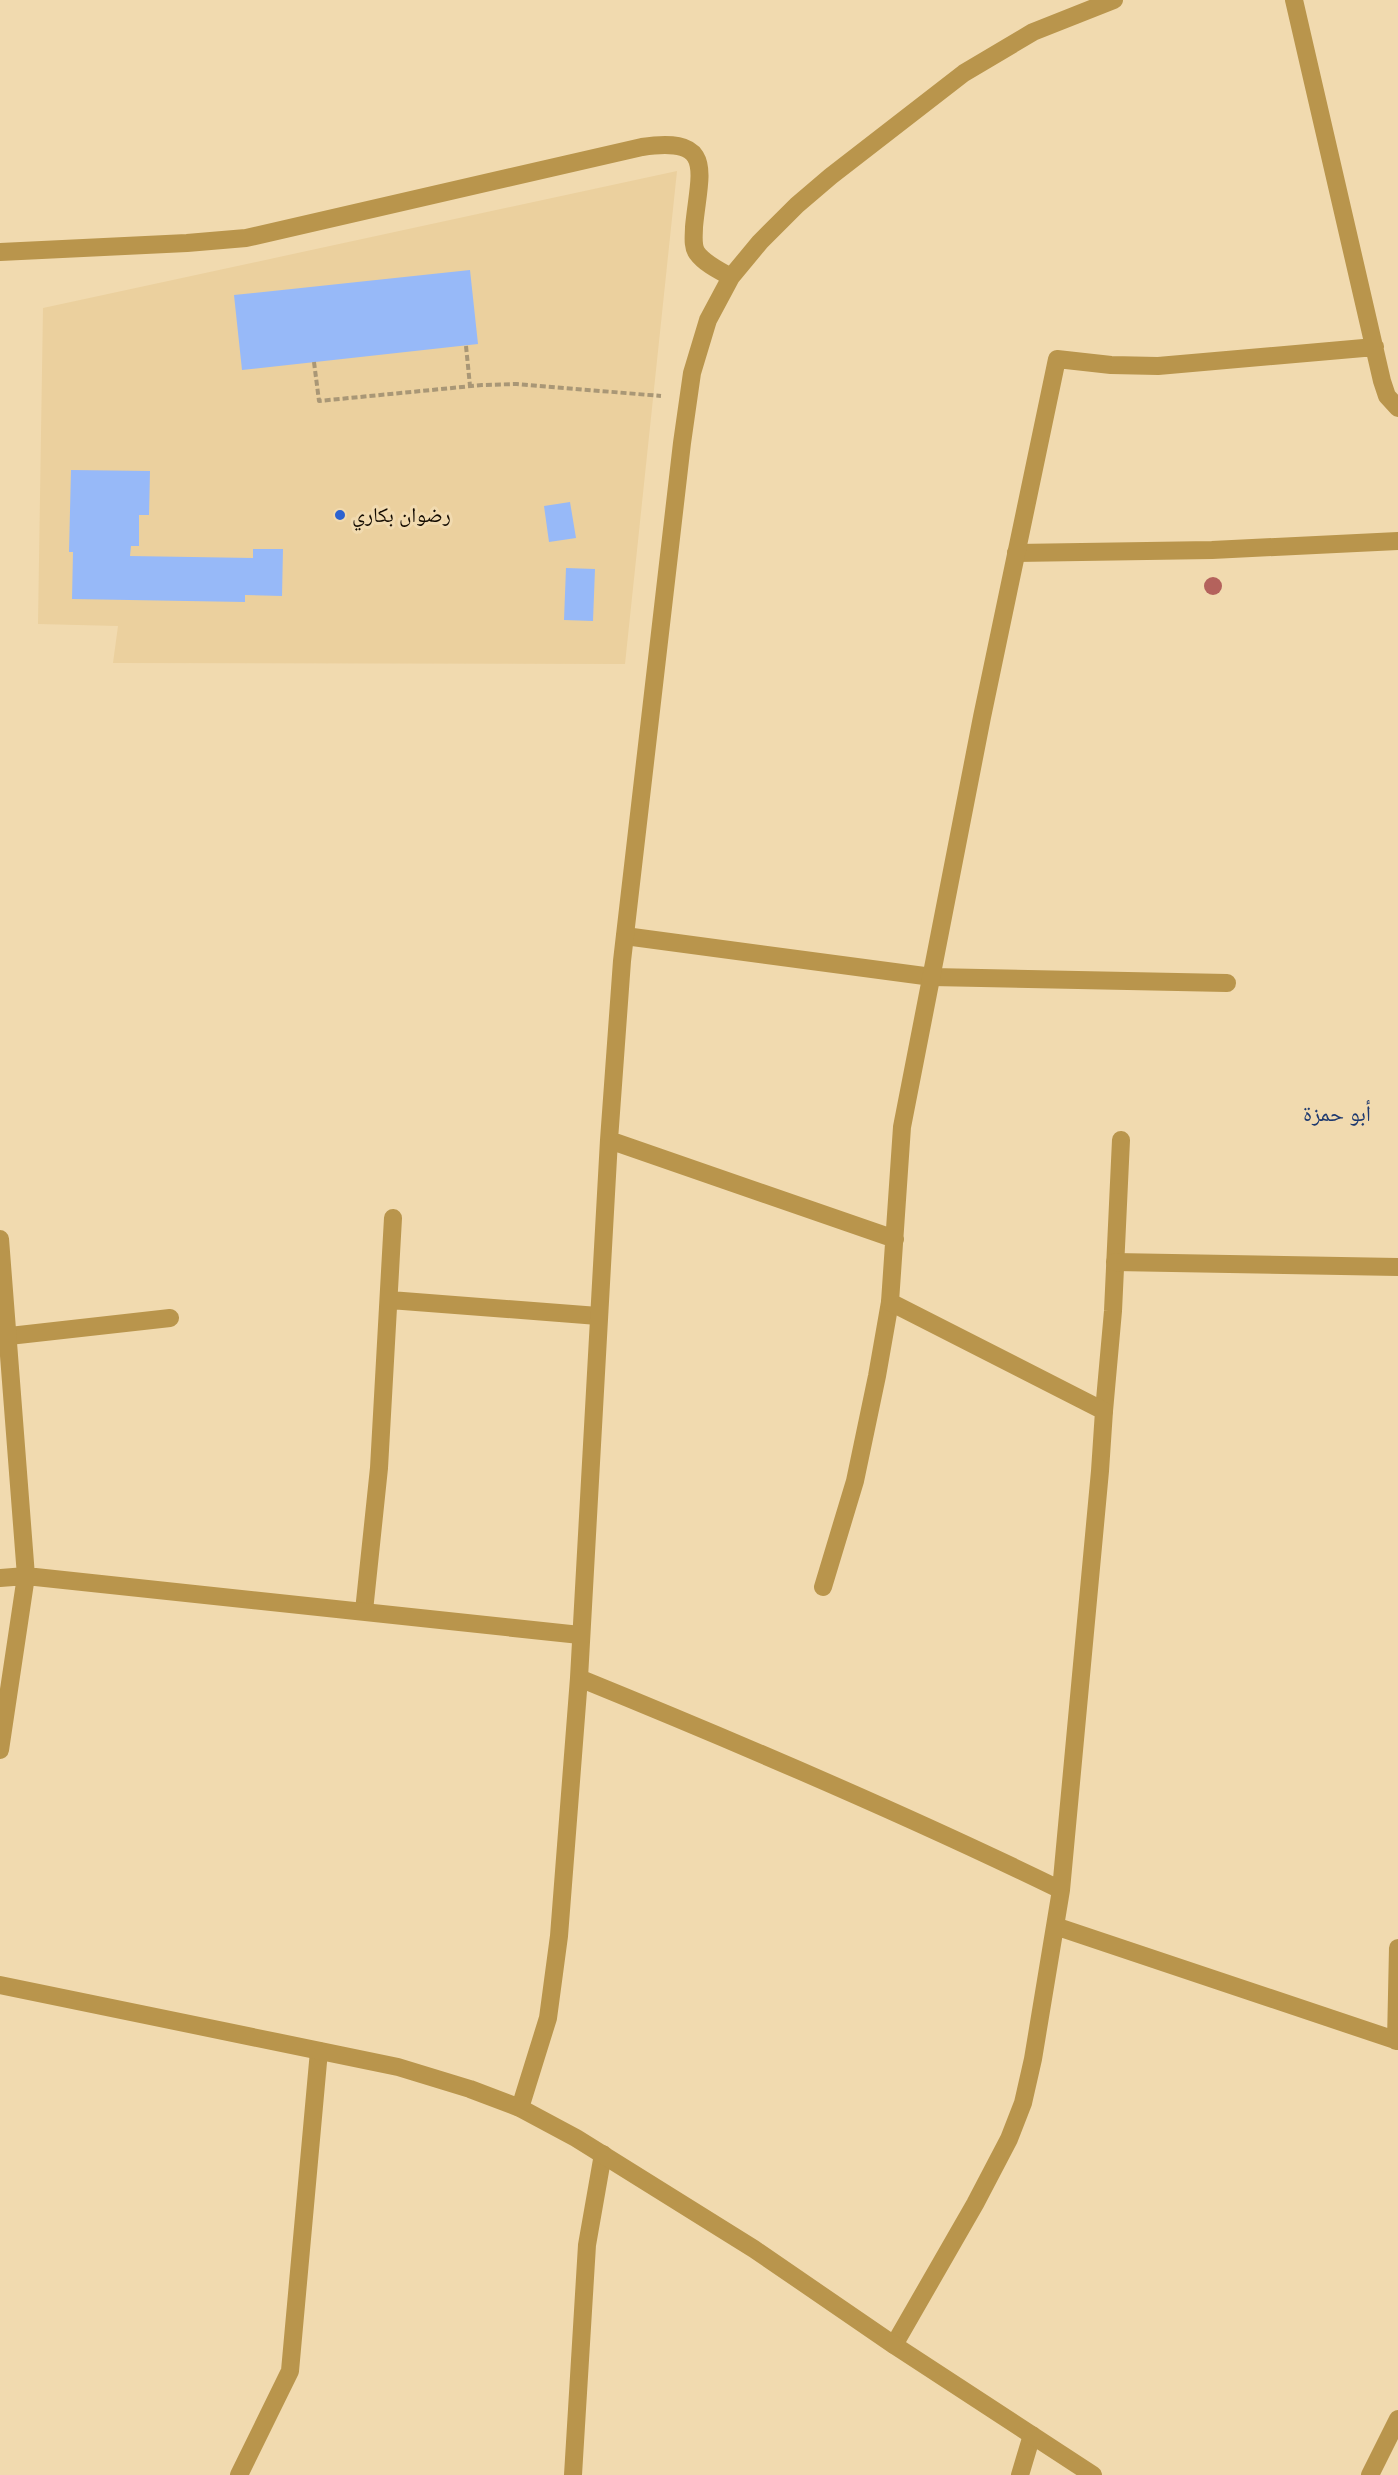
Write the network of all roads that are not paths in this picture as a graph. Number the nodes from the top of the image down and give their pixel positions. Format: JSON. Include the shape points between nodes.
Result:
{"nodes":[{"id":1,"x":1114,"y":0,"type":"edge"},
{"id":2,"x":1294,"y":0,"type":"edge"},
{"id":3,"x":0,"y":252,"type":"edge"},
{"id":4,"x":731,"y":277,"type":"junction"},
{"id":5,"x":1376,"y":346,"type":"junction"},
{"id":6,"x":1398,"y":408,"type":"edge"},
{"id":7,"x":1398,"y":541,"type":"edge"},
{"id":8,"x":1016,"y":554,"type":"junction"},
{"id":9,"x":625,"y":936,"type":"junction"},
{"id":10,"x":932,"y":976,"type":"junction"},
{"id":11,"x":1227,"y":983,"type":"dead end"},
{"id":12,"x":609,"y":1140,"type":"junction"},
{"id":13,"x":1121,"y":1140,"type":"dead end"},
{"id":14,"x":393,"y":1218,"type":"dead end"},
{"id":15,"x":0,"y":1239,"type":"edge"},
{"id":16,"x":895,"y":1239,"type":"junction"},
{"id":17,"x":1115,"y":1262,"type":"junction"},
{"id":18,"x":1398,"y":1267,"type":"edge"},
{"id":19,"x":390,"y":1300,"type":"junction"},
{"id":20,"x":890,"y":1302,"type":"junction"},
{"id":21,"x":598,"y":1316,"type":"junction"},
{"id":22,"x":170,"y":1318,"type":"dead end"},
{"id":23,"x":4,"y":1337,"type":"edge"},
{"id":24,"x":1104,"y":1411,"type":"junction"},
{"id":25,"x":26,"y":1576,"type":"junction"},
{"id":26,"x":0,"y":1578,"type":"edge"},
{"id":27,"x":823,"y":1587,"type":"dead end"},
{"id":28,"x":364,"y":1611,"type":"junction"},
{"id":29,"x":580,"y":1635,"type":"junction"},
{"id":30,"x":579,"y":1678,"type":"junction"},
{"id":31,"x":0,"y":1750,"type":"edge"},
{"id":32,"x":1061,"y":1890,"type":"junction"},
{"id":33,"x":1055,"y":1926,"type":"junction"},
{"id":34,"x":1398,"y":1948,"type":"edge"},
{"id":35,"x":0,"y":1985,"type":"edge"},
{"id":36,"x":1397,"y":2041,"type":"edge"},
{"id":37,"x":319,"y":2050,"type":"junction"},
{"id":38,"x":520,"y":2108,"type":"junction"},
{"id":39,"x":603,"y":2154,"type":"junction"},
{"id":40,"x":894,"y":2345,"type":"junction"},
{"id":41,"x":1398,"y":2419,"type":"edge"},
{"id":42,"x":1032,"y":2435,"type":"junction"},
{"id":43,"x":239,"y":2475,"type":"edge"},
{"id":44,"x":573,"y":2475,"type":"edge"},
{"id":45,"x":1020,"y":2475,"type":"edge"},
{"id":46,"x":1093,"y":2475,"type":"edge"},
{"id":47,"x":1370,"y":2475,"type":"edge"}],
"edges":[{"from":1,"to":4,"type":"street","via":[[1033,32],[964,73],[797,205]]},
{"from":2,"to":5,"type":"street"},
{"from":3,"to":4,"type":"street","via":[[246,238],[642,147],[677,145],[690,150],[698,160],[693,242],[697,253]]},
{"from":4,"to":9,"type":"street","via":[[708,320],[692,373]]},
{"from":5,"to":6,"type":"street","via":[[1387,396]]},
{"from":5,"to":8,"type":"street","via":[[1158,366],[1057,359]]},
{"from":7,"to":8,"type":"street"},
{"from":8,"to":10,"type":"street"},
{"from":9,"to":10,"type":"street"},
{"from":9,"to":12,"type":"street"},
{"from":10,"to":11,"type":"street"},
{"from":10,"to":16,"type":"street","via":[[902,1127]]},
{"from":12,"to":16,"type":"street"},
{"from":12,"to":21,"type":"street"},
{"from":13,"to":17,"type":"street"},
{"from":14,"to":19,"type":"street"},
{"from":15,"to":23,"type":"street"},
{"from":16,"to":20,"type":"street"},
{"from":17,"to":18,"type":"street"},
{"from":17,"to":24,"type":"street"},
{"from":19,"to":21,"type":"street"},
{"from":19,"to":28,"type":"street"},
{"from":20,"to":24,"type":"street"},
{"from":20,"to":27,"type":"street","via":[[855,1481]]},
{"from":21,"to":29,"type":"street"},
{"from":22,"to":23,"type":"street"},
{"from":23,"to":25,"type":"street"},
{"from":24,"to":32,"type":"street"},
{"from":25,"to":26,"type":"street"},
{"from":25,"to":28,"type":"street"},
{"from":25,"to":31,"type":"street"},
{"from":28,"to":29,"type":"street"},
{"from":29,"to":30,"type":"street"},
{"from":30,"to":32,"type":"street","via":[[731,1741]]},
{"from":30,"to":38,"type":"street","via":[[552,1999]]},
{"from":32,"to":33,"type":"street"},
{"from":33,"to":36,"type":"street"},
{"from":33,"to":40,"type":"street","via":[[1020,2112],[975,2204]]},
{"from":34,"to":36,"type":"street"},
{"from":35,"to":37,"type":"street"},
{"from":37,"to":38,"type":"street","via":[[398,2067]]},
{"from":37,"to":43,"type":"street","via":[[290,2371]]},
{"from":38,"to":39,"type":"street"},
{"from":39,"to":40,"type":"street","via":[[754,2249]]},
{"from":39,"to":44,"type":"street","via":[[587,2245]]},
{"from":40,"to":42,"type":"street"},
{"from":41,"to":47,"type":"street"},
{"from":42,"to":45,"type":"street"},
{"from":42,"to":46,"type":"street"}]}
